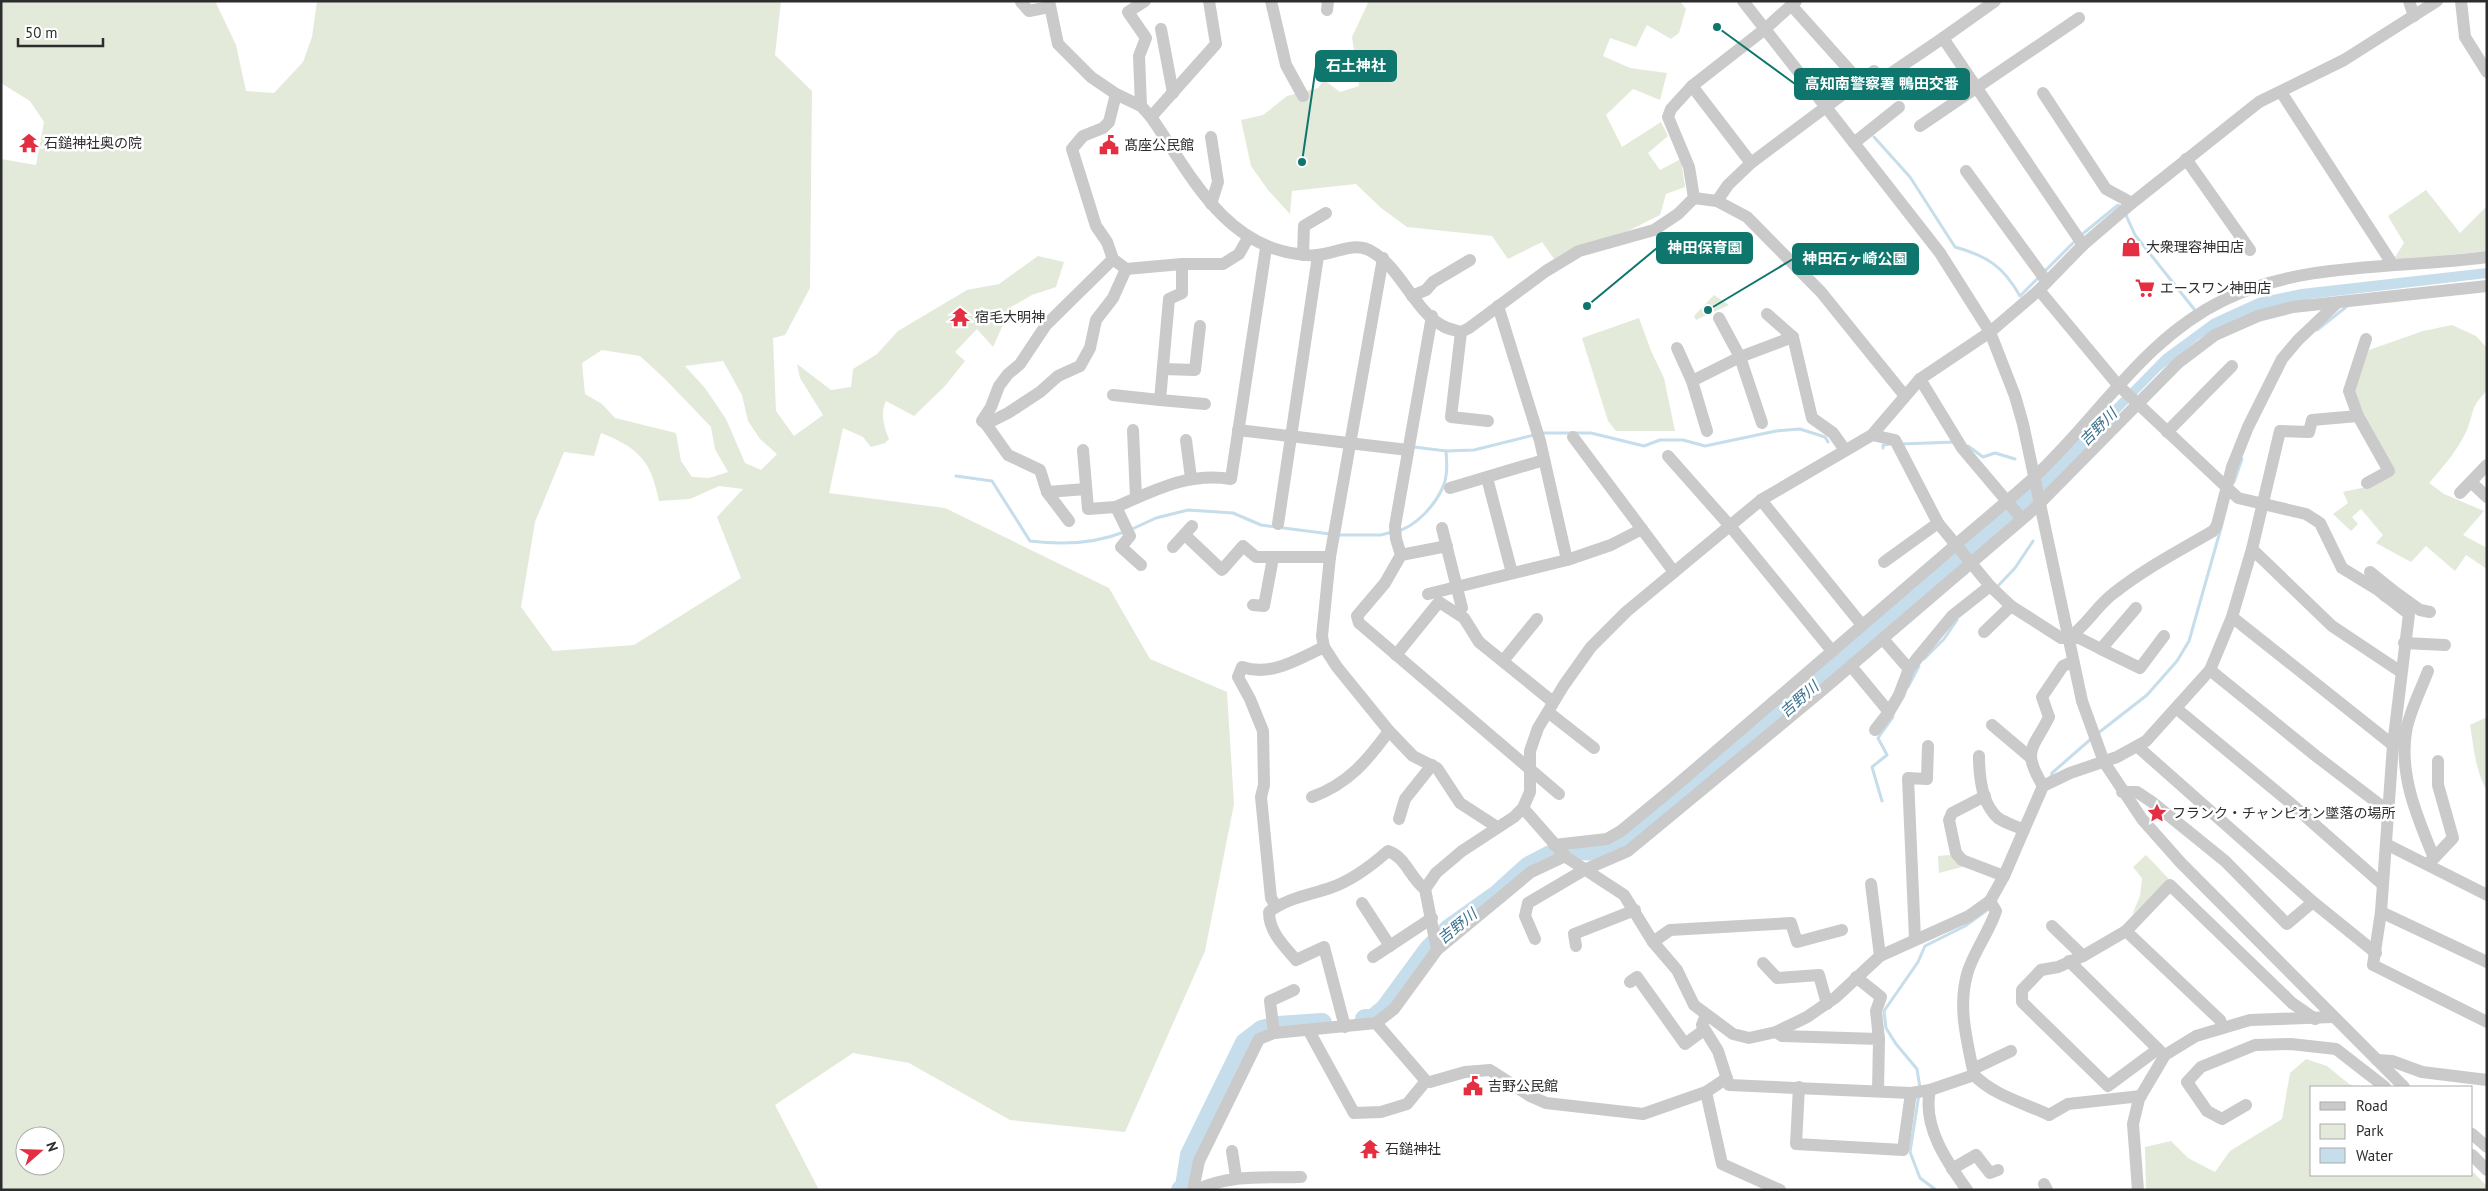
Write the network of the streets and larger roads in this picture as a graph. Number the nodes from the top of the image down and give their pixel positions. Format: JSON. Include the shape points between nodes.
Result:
{"nodes":[{"id":1,"x":1145,"y":1,"type":"edge"},
{"id":2,"x":1208,"y":1,"type":"edge"},
{"id":3,"x":1271,"y":1,"type":"edge"},
{"id":4,"x":1743,"y":1,"type":"edge"},
{"id":5,"x":1995,"y":1,"type":"edge"},
{"id":6,"x":2409,"y":1,"type":"edge"},
{"id":7,"x":2437,"y":1,"type":"edge"},
{"id":8,"x":2461,"y":1,"type":"edge"},
{"id":9,"x":1021,"y":2,"type":"edge"},
{"id":10,"x":1793,"y":3,"type":"edge"},
{"id":11,"x":1049,"y":4,"type":"edge"},
{"id":12,"x":2414,"y":16,"type":"junction"},
{"id":13,"x":2079,"y":18,"type":"dead end"},
{"id":14,"x":1161,"y":29,"type":"dead end"},
{"id":15,"x":1765,"y":29,"type":"junction"},
{"id":16,"x":1943,"y":38,"type":"junction"},
{"id":17,"x":2487,"y":72,"type":"edge"},
{"id":18,"x":1860,"y":82,"type":"junction"},
{"id":19,"x":1692,"y":86,"type":"junction"},
{"id":20,"x":1976,"y":86,"type":"junction"},
{"id":21,"x":2281,"y":92,"type":"junction"},
{"id":22,"x":1173,"y":93,"type":"junction"},
{"id":23,"x":2043,"y":93,"type":"dead end"},
{"id":24,"x":1116,"y":94,"type":"junction"},
{"id":25,"x":1304,"y":96,"type":"dead end"},
{"id":26,"x":1141,"y":106,"type":"junction"},
{"id":27,"x":1826,"y":107,"type":"junction"},
{"id":28,"x":1899,"y":107,"type":"dead end"},
{"id":29,"x":1151,"y":117,"type":"junction"},
{"id":30,"x":1920,"y":126,"type":"dead end"},
{"id":31,"x":1864,"y":135,"type":"junction"},
{"id":32,"x":1211,"y":137,"type":"dead end"},
{"id":33,"x":2186,"y":159,"type":"junction"},
{"id":34,"x":1751,"y":163,"type":"junction"},
{"id":35,"x":1966,"y":170,"type":"dead end"},
{"id":36,"x":1694,"y":198,"type":"junction"},
{"id":37,"x":1717,"y":201,"type":"junction"},
{"id":38,"x":1211,"y":204,"type":"junction"},
{"id":39,"x":2126,"y":208,"type":"junction"},
{"id":40,"x":1326,"y":213,"type":"dead end"},
{"id":41,"x":1248,"y":238,"type":"junction"},
{"id":42,"x":2079,"y":239,"type":"junction"},
{"id":43,"x":1266,"y":248,"type":"junction"},
{"id":44,"x":2250,"y":250,"type":"dead end"},
{"id":45,"x":1302,"y":254,"type":"junction"},
{"id":46,"x":1318,"y":256,"type":"junction"},
{"id":47,"x":2487,"y":257,"type":"edge"},
{"id":48,"x":1383,"y":258,"type":"junction"},
{"id":49,"x":1113,"y":259,"type":"junction"},
{"id":50,"x":1470,"y":260,"type":"dead end"},
{"id":51,"x":1182,"y":264,"type":"junction"},
{"id":52,"x":2393,"y":265,"type":"junction"},
{"id":53,"x":1126,"y":269,"type":"junction"},
{"id":54,"x":2042,"y":279,"type":"junction"},
{"id":55,"x":2487,"y":286,"type":"edge"},
{"id":56,"x":1412,"y":296,"type":"junction"},
{"id":57,"x":2337,"y":303,"type":"junction"},
{"id":58,"x":1498,"y":306,"type":"junction"},
{"id":59,"x":1767,"y":314,"type":"dead end"},
{"id":60,"x":1432,"y":316,"type":"junction"},
{"id":61,"x":1719,"y":318,"type":"dead end"},
{"id":62,"x":1200,"y":326,"type":"dead end"},
{"id":63,"x":1461,"y":332,"type":"junction"},
{"id":64,"x":1990,"y":332,"type":"junction"},
{"id":65,"x":1793,"y":337,"type":"junction"},
{"id":66,"x":2366,"y":339,"type":"dead end"},
{"id":67,"x":1677,"y":348,"type":"dead end"},
{"id":68,"x":1740,"y":357,"type":"junction"},
{"id":69,"x":2232,"y":366,"type":"dead end"},
{"id":70,"x":1162,"y":369,"type":"junction"},
{"id":71,"x":1920,"y":379,"type":"junction"},
{"id":72,"x":1692,"y":381,"type":"junction"},
{"id":73,"x":2121,"y":388,"type":"junction"},
{"id":74,"x":1113,"y":395,"type":"dead end"},
{"id":75,"x":1905,"y":396,"type":"junction"},
{"id":76,"x":1160,"y":400,"type":"junction"},
{"id":77,"x":2136,"y":403,"type":"junction"},
{"id":78,"x":1205,"y":404,"type":"dead end"},
{"id":79,"x":2358,"y":416,"type":"junction"},
{"id":80,"x":1488,"y":421,"type":"dead end"},
{"id":81,"x":1762,"y":423,"type":"dead end"},
{"id":82,"x":986,"y":424,"type":"junction"},
{"id":83,"x":1133,"y":430,"type":"dead end"},
{"id":84,"x":1238,"y":430,"type":"junction"},
{"id":85,"x":1708,"y":431,"type":"dead end"},
{"id":86,"x":2167,"y":432,"type":"junction"},
{"id":87,"x":1872,"y":435,"type":"junction"},
{"id":88,"x":1292,"y":437,"type":"junction"},
{"id":89,"x":1573,"y":437,"type":"dead end"},
{"id":90,"x":1186,"y":440,"type":"dead end"},
{"id":91,"x":1350,"y":443,"type":"junction"},
{"id":92,"x":1083,"y":450,"type":"dead end"},
{"id":93,"x":1408,"y":450,"type":"junction"},
{"id":94,"x":1845,"y":450,"type":"junction"},
{"id":95,"x":1668,"y":456,"type":"dead end"},
{"id":96,"x":1544,"y":460,"type":"junction"},
{"id":97,"x":2487,"y":465,"type":"edge"},
{"id":98,"x":1191,"y":478,"type":"junction"},
{"id":99,"x":1487,"y":478,"type":"junction"},
{"id":100,"x":2034,"y":481,"type":"junction"},
{"id":101,"x":2471,"y":482,"type":"junction"},
{"id":102,"x":2367,"y":483,"type":"dead end"},
{"id":103,"x":1450,"y":488,"type":"dead end"},
{"id":104,"x":1086,"y":489,"type":"junction"},
{"id":105,"x":1047,"y":492,"type":"junction"},
{"id":106,"x":2231,"y":492,"type":"junction"},
{"id":107,"x":2460,"y":493,"type":"dead end"},
{"id":108,"x":2487,"y":497,"type":"edge"},
{"id":109,"x":1136,"y":498,"type":"junction"},
{"id":110,"x":1760,"y":500,"type":"junction"},
{"id":111,"x":2039,"y":501,"type":"junction"},
{"id":112,"x":2008,"y":502,"type":"junction"},
{"id":113,"x":2264,"y":505,"type":"junction"},
{"id":114,"x":1116,"y":507,"type":"junction"},
{"id":115,"x":2021,"y":517,"type":"junction"},
{"id":116,"x":1069,"y":521,"type":"dead end"},
{"id":117,"x":1938,"y":523,"type":"junction"},
{"id":118,"x":1278,"y":524,"type":"dead end"},
{"id":119,"x":1730,"y":526,"type":"junction"},
{"id":120,"x":1442,"y":528,"type":"dead end"},
{"id":121,"x":1642,"y":529,"type":"junction"},
{"id":122,"x":1447,"y":546,"type":"junction"},
{"id":123,"x":1956,"y":546,"type":"junction"},
{"id":124,"x":1173,"y":547,"type":"dead end"},
{"id":125,"x":2252,"y":549,"type":"junction"},
{"id":126,"x":1401,"y":555,"type":"junction"},
{"id":127,"x":1330,"y":557,"type":"junction"},
{"id":128,"x":1273,"y":558,"type":"junction"},
{"id":129,"x":1567,"y":560,"type":"junction"},
{"id":130,"x":1969,"y":561,"type":"junction"},
{"id":131,"x":1884,"y":562,"type":"dead end"},
{"id":132,"x":1141,"y":566,"type":"dead end"},
{"id":133,"x":1674,"y":572,"type":"junction"},
{"id":134,"x":2370,"y":572,"type":"dead end"},
{"id":135,"x":1512,"y":573,"type":"junction"},
{"id":136,"x":1457,"y":587,"type":"junction"},
{"id":137,"x":1993,"y":588,"type":"junction"},
{"id":138,"x":2388,"y":592,"type":"junction"},
{"id":139,"x":1428,"y":594,"type":"dead end"},
{"id":140,"x":1253,"y":606,"type":"dead end"},
{"id":141,"x":2011,"y":606,"type":"junction"},
{"id":142,"x":1462,"y":608,"type":"dead end"},
{"id":143,"x":2136,"y":608,"type":"dead end"},
{"id":144,"x":2430,"y":612,"type":"dead end"},
{"id":145,"x":2232,"y":617,"type":"junction"},
{"id":146,"x":1537,"y":619,"type":"dead end"},
{"id":147,"x":1862,"y":625,"type":"junction"},
{"id":148,"x":1984,"y":632,"type":"dead end"},
{"id":149,"x":2164,"y":636,"type":"dead end"},
{"id":150,"x":1883,"y":639,"type":"junction"},
{"id":151,"x":2067,"y":639,"type":"junction"},
{"id":152,"x":2404,"y":643,"type":"junction"},
{"id":153,"x":2445,"y":645,"type":"dead end"},
{"id":154,"x":1324,"y":647,"type":"junction"},
{"id":155,"x":2101,"y":649,"type":"junction"},
{"id":156,"x":1832,"y":651,"type":"junction"},
{"id":157,"x":1396,"y":656,"type":"junction"},
{"id":158,"x":1503,"y":661,"type":"junction"},
{"id":159,"x":2072,"y":662,"type":"junction"},
{"id":160,"x":1851,"y":666,"type":"junction"},
{"id":161,"x":1909,"y":669,"type":"junction"},
{"id":162,"x":2210,"y":670,"type":"junction"},
{"id":163,"x":2428,"y":671,"type":"dead end"},
{"id":164,"x":2401,"y":672,"type":"junction"},
{"id":165,"x":1550,"y":707,"type":"junction"},
{"id":166,"x":2177,"y":709,"type":"junction"},
{"id":167,"x":1889,"y":712,"type":"junction"},
{"id":168,"x":1992,"y":725,"type":"dead end"},
{"id":169,"x":1875,"y":730,"type":"dead end"},
{"id":170,"x":1390,"y":731,"type":"junction"},
{"id":171,"x":2393,"y":745,"type":"junction"},
{"id":172,"x":1928,"y":746,"type":"dead end"},
{"id":173,"x":2138,"y":747,"type":"junction"},
{"id":174,"x":1594,"y":748,"type":"dead end"},
{"id":175,"x":1979,"y":756,"type":"dead end"},
{"id":176,"x":2031,"y":758,"type":"junction"},
{"id":177,"x":2438,"y":761,"type":"dead end"},
{"id":178,"x":2104,"y":762,"type":"junction"},
{"id":179,"x":1432,"y":765,"type":"junction"},
{"id":180,"x":1530,"y":768,"type":"junction"},
{"id":181,"x":2049,"y":783,"type":"junction"},
{"id":182,"x":2122,"y":792,"type":"junction"},
{"id":183,"x":1559,"y":794,"type":"dead end"},
{"id":184,"x":1985,"y":796,"type":"junction"},
{"id":185,"x":1312,"y":797,"type":"dead end"},
{"id":186,"x":1523,"y":808,"type":"junction"},
{"id":187,"x":2388,"y":811,"type":"junction"},
{"id":188,"x":1398,"y":820,"type":"dead end"},
{"id":189,"x":1497,"y":827,"type":"junction"},
{"id":190,"x":2024,"y":830,"type":"junction"},
{"id":191,"x":2386,"y":844,"type":"junction"},
{"id":192,"x":1561,"y":852,"type":"junction"},
{"id":193,"x":2431,"y":861,"type":"junction"},
{"id":194,"x":1584,"y":870,"type":"junction"},
{"id":195,"x":2004,"y":876,"type":"junction"},
{"id":196,"x":1871,"y":884,"type":"dead end"},
{"id":197,"x":2382,"y":884,"type":"junction"},
{"id":198,"x":1425,"y":889,"type":"junction"},
{"id":199,"x":2487,"y":895,"type":"edge"},
{"id":200,"x":2313,"y":902,"type":"junction"},
{"id":201,"x":1362,"y":903,"type":"dead end"},
{"id":202,"x":1276,"y":906,"type":"junction"},
{"id":203,"x":1993,"y":906,"type":"junction"},
{"id":204,"x":1635,"y":910,"type":"junction"},
{"id":205,"x":2381,"y":912,"type":"junction"},
{"id":206,"x":1432,"y":918,"type":"junction"},
{"id":207,"x":2052,"y":926,"type":"dead end"},
{"id":208,"x":1842,"y":930,"type":"dead end"},
{"id":209,"x":2126,"y":931,"type":"junction"},
{"id":210,"x":1916,"y":938,"type":"junction"},
{"id":211,"x":1535,"y":939,"type":"dead end"},
{"id":212,"x":1653,"y":942,"type":"junction"},
{"id":213,"x":1436,"y":945,"type":"junction"},
{"id":214,"x":1390,"y":946,"type":"junction"},
{"id":215,"x":1576,"y":946,"type":"dead end"},
{"id":216,"x":2376,"y":953,"type":"junction"},
{"id":217,"x":1880,"y":956,"type":"junction"},
{"id":218,"x":2082,"y":956,"type":"junction"},
{"id":219,"x":1372,"y":957,"type":"dead end"},
{"id":220,"x":2069,"y":962,"type":"junction"},
{"id":221,"x":2487,"y":962,"type":"edge"},
{"id":222,"x":1763,"y":963,"type":"dead end"},
{"id":223,"x":1856,"y":977,"type":"junction"},
{"id":224,"x":1630,"y":982,"type":"dead end"},
{"id":225,"x":1294,"y":990,"type":"dead end"},
{"id":226,"x":1826,"y":1004,"type":"junction"},
{"id":227,"x":1706,"y":1015,"type":"junction"},
{"id":228,"x":2333,"y":1017,"type":"junction"},
{"id":229,"x":2315,"y":1019,"type":"junction"},
{"id":230,"x":1343,"y":1020,"type":"junction"},
{"id":231,"x":2487,"y":1022,"type":"edge"},
{"id":232,"x":1376,"y":1023,"type":"junction"},
{"id":233,"x":2223,"y":1028,"type":"junction"},
{"id":234,"x":1704,"y":1030,"type":"junction"},
{"id":235,"x":1309,"y":1031,"type":"junction"},
{"id":236,"x":1776,"y":1032,"type":"junction"},
{"id":237,"x":1274,"y":1033,"type":"junction"},
{"id":238,"x":1879,"y":1040,"type":"junction"},
{"id":239,"x":2010,"y":1051,"type":"dead end"},
{"id":240,"x":2162,"y":1052,"type":"junction"},
{"id":241,"x":2377,"y":1060,"type":"junction"},
{"id":242,"x":1974,"y":1072,"type":"junction"},
{"id":243,"x":1727,"y":1078,"type":"junction"},
{"id":244,"x":2487,"y":1080,"type":"edge"},
{"id":245,"x":1426,"y":1081,"type":"junction"},
{"id":246,"x":2384,"y":1086,"type":"edge"},
{"id":247,"x":2403,"y":1086,"type":"edge"},
{"id":248,"x":1799,"y":1087,"type":"junction"},
{"id":249,"x":1878,"y":1091,"type":"junction"},
{"id":250,"x":1706,"y":1092,"type":"junction"},
{"id":251,"x":1920,"y":1092,"type":"junction"},
{"id":252,"x":2141,"y":1096,"type":"junction"},
{"id":253,"x":2246,"y":1105,"type":"dead end"},
{"id":254,"x":2473,"y":1135,"type":"edge"},
{"id":255,"x":2487,"y":1147,"type":"edge"},
{"id":256,"x":1232,"y":1151,"type":"dead end"},
{"id":257,"x":2473,"y":1156,"type":"edge"},
{"id":258,"x":1952,"y":1169,"type":"junction"},
{"id":259,"x":1998,"y":1170,"type":"dead end"},
{"id":260,"x":2487,"y":1170,"type":"edge"},
{"id":261,"x":1236,"y":1177,"type":"junction"},
{"id":262,"x":1301,"y":1177,"type":"dead end"},
{"id":263,"x":1195,"y":1190,"type":"edge"},
{"id":264,"x":1780,"y":1190,"type":"edge"},
{"id":265,"x":1967,"y":1190,"type":"edge"},
{"id":266,"x":2138,"y":1190,"type":"edge"}],
"edges":[{"from":1,"to":26,"type":"street","via":[[1128,12],[1146,38],[1138,56]]},
{"from":2,"to":22,"type":"street","via":[[1216,44]]},
{"from":3,"to":25,"type":"street","via":[[1286,65]]},
{"from":4,"to":15,"type":"street"},
{"from":5,"to":16,"type":"street"},
{"from":6,"to":12,"type":"street"},
{"from":7,"to":12,"type":"street"},
{"from":8,"to":17,"type":"street","via":[[2465,37]]},
{"from":9,"to":11,"type":"street","via":[[1029,10]]},
{"from":10,"to":15,"type":"street"},
{"from":10,"to":18,"type":"street"},
{"from":11,"to":24,"type":"street","via":[[1058,44],[1091,77]]},
{"from":12,"to":21,"type":"street","via":[[2344,60]]},
{"from":13,"to":20,"type":"street"},
{"from":14,"to":22,"type":"street"},
{"from":15,"to":19,"type":"street"},
{"from":15,"to":27,"type":"street"},
{"from":16,"to":18,"type":"street","via":[[1882,80],[1874,71]]},
{"from":16,"to":20,"type":"street"},
{"from":18,"to":27,"type":"street"},
{"from":19,"to":34,"type":"street"},
{"from":19,"to":36,"type":"street","via":[[1670,108],[1668,117],[1690,167]]},
{"from":20,"to":30,"type":"street"},
{"from":20,"to":42,"type":"street"},
{"from":21,"to":33,"type":"street","via":[[2259,102]]},
{"from":21,"to":52,"type":"street"},
{"from":22,"to":29,"type":"street"},
{"from":23,"to":39,"type":"street","via":[[2106,189]]},
{"from":24,"to":26,"type":"street"},
{"from":24,"to":49,"type":"street","via":[[1109,122],[1083,136],[1072,149],[1091,215]]},
{"from":26,"to":29,"type":"street"},
{"from":27,"to":31,"type":"street"},
{"from":27,"to":34,"type":"street"},
{"from":28,"to":31,"type":"street"},
{"from":29,"to":38,"type":"street"},
{"from":31,"to":64,"type":"street"},
{"from":32,"to":38,"type":"street","via":[[1218,182]]},
{"from":33,"to":39,"type":"street"},
{"from":33,"to":44,"type":"street"},
{"from":34,"to":37,"type":"street"},
{"from":35,"to":54,"type":"street"},
{"from":36,"to":37,"type":"street"},
{"from":36,"to":58,"type":"street","via":[[1654,230],[1579,251]]},
{"from":37,"to":75,"type":"street","via":[[1747,217],[1821,292]]},
{"from":38,"to":41,"type":"street"},
{"from":39,"to":42,"type":"street"},
{"from":40,"to":45,"type":"street","via":[[1304,226]]},
{"from":41,"to":43,"type":"street"},
{"from":41,"to":51,"type":"street","via":[[1239,254],[1223,264]]},
{"from":42,"to":54,"type":"street"},
{"from":43,"to":45,"type":"street"},
{"from":43,"to":84,"type":"street"},
{"from":45,"to":46,"type":"street"},
{"from":46,"to":48,"type":"street","via":[[1351,247],[1367,249]]},
{"from":46,"to":88,"type":"street"},
{"from":47,"to":52,"type":"street"},
{"from":48,"to":56,"type":"street"},
{"from":48,"to":91,"type":"street"},
{"from":49,"to":53,"type":"street"},
{"from":49,"to":82,"type":"street","via":[[1046,325],[1020,364],[1008,374],[982,421]]},
{"from":50,"to":56,"type":"street"},
{"from":51,"to":53,"type":"street"},
{"from":51,"to":70,"type":"street","via":[[1182,293],[1169,299]]},
{"from":52,"to":73,"type":"street","via":[[2267,284],[2224,300],[2188,321],[2151,352]]},
{"from":53,"to":82,"type":"street","via":[[1112,298],[1096,320],[1090,348],[1080,366],[1058,376],[1032,398]]},
{"from":54,"to":64,"type":"street"},
{"from":54,"to":73,"type":"street"},
{"from":55,"to":57,"type":"street"},
{"from":56,"to":60,"type":"street"},
{"from":57,"to":77,"type":"street","via":[[2277,311],[2216,335],[2178,363]]},
{"from":57,"to":106,"type":"street","via":[[2282,359],[2248,427]]},
{"from":58,"to":63,"type":"street"},
{"from":58,"to":96,"type":"street"},
{"from":59,"to":65,"type":"street"},
{"from":60,"to":63,"type":"street","via":[[1442,326]]},
{"from":60,"to":93,"type":"street"},
{"from":61,"to":68,"type":"street"},
{"from":62,"to":70,"type":"street","via":[[1195,370]]},
{"from":63,"to":80,"type":"street","via":[[1451,417]]},
{"from":64,"to":71,"type":"street"},
{"from":64,"to":100,"type":"street","via":[[2015,396]]},
{"from":65,"to":68,"type":"street"},
{"from":65,"to":94,"type":"street","via":[[1812,418],[1832,433]]},
{"from":66,"to":79,"type":"street","via":[[2349,391]]},
{"from":67,"to":72,"type":"street"},
{"from":68,"to":72,"type":"street"},
{"from":68,"to":81,"type":"street"},
{"from":69,"to":86,"type":"street"},
{"from":70,"to":76,"type":"street"},
{"from":71,"to":75,"type":"street"},
{"from":71,"to":112,"type":"street","via":[[1962,448]]},
{"from":72,"to":85,"type":"street"},
{"from":73,"to":77,"type":"street"},
{"from":73,"to":100,"type":"street"},
{"from":74,"to":76,"type":"street"},
{"from":75,"to":87,"type":"street"},
{"from":76,"to":78,"type":"street"},
{"from":77,"to":86,"type":"street"},
{"from":77,"to":111,"type":"street"},
{"from":79,"to":102,"type":"street","via":[[2389,471]]},
{"from":79,"to":113,"type":"street","via":[[2312,420],[2309,432],[2280,431]]},
{"from":82,"to":105,"type":"street","via":[[1008,455],[1040,470]]},
{"from":83,"to":109,"type":"street"},
{"from":84,"to":88,"type":"street"},
{"from":84,"to":98,"type":"street","via":[[1231,479]]},
{"from":86,"to":106,"type":"street"},
{"from":87,"to":94,"type":"street"},
{"from":87,"to":117,"type":"street","via":[[1895,440]]},
{"from":88,"to":91,"type":"street"},
{"from":88,"to":118,"type":"street"},
{"from":89,"to":121,"type":"street"},
{"from":90,"to":98,"type":"street"},
{"from":91,"to":93,"type":"street"},
{"from":91,"to":127,"type":"street"},
{"from":92,"to":104,"type":"street"},
{"from":93,"to":126,"type":"street","via":[[1395,532]]},
{"from":94,"to":110,"type":"street"},
{"from":95,"to":119,"type":"street"},
{"from":96,"to":99,"type":"street"},
{"from":96,"to":129,"type":"street"},
{"from":97,"to":101,"type":"street"},
{"from":98,"to":109,"type":"street"},
{"from":99,"to":103,"type":"street"},
{"from":99,"to":135,"type":"street"},
{"from":100,"to":111,"type":"street"},
{"from":100,"to":112,"type":"street"},
{"from":101,"to":107,"type":"street"},
{"from":101,"to":108,"type":"street"},
{"from":104,"to":105,"type":"street"},
{"from":104,"to":114,"type":"street","via":[[1088,509]]},
{"from":105,"to":116,"type":"street"},
{"from":106,"to":113,"type":"street"},
{"from":106,"to":151,"type":"street","via":[[2213,531],[2112,594],[2082,629]]},
{"from":109,"to":114,"type":"street"},
{"from":110,"to":119,"type":"street"},
{"from":110,"to":147,"type":"street"},
{"from":111,"to":115,"type":"street"},
{"from":111,"to":151,"type":"street"},
{"from":112,"to":115,"type":"street"},
{"from":112,"to":123,"type":"street"},
{"from":113,"to":125,"type":"street"},
{"from":113,"to":138,"type":"street","via":[[2306,514],[2320,522],[2342,568]]},
{"from":114,"to":132,"type":"street","via":[[1127,532],[1121,547]]},
{"from":115,"to":130,"type":"street"},
{"from":117,"to":123,"type":"street"},
{"from":117,"to":131,"type":"street"},
{"from":119,"to":133,"type":"street"},
{"from":119,"to":156,"type":"street"},
{"from":120,"to":122,"type":"street"},
{"from":121,"to":129,"type":"street","via":[[1611,545]]},
{"from":121,"to":133,"type":"street"},
{"from":122,"to":126,"type":"street"},
{"from":122,"to":136,"type":"street"},
{"from":123,"to":130,"type":"street"},
{"from":123,"to":147,"type":"street"},
{"from":124,"to":128,"type":"street","via":[[1188,530],[1222,570],[1243,546],[1256,557]]},
{"from":125,"to":145,"type":"street"},
{"from":125,"to":164,"type":"street","via":[[2332,626]]},
{"from":126,"to":157,"type":"street","via":[[1385,583],[1358,616],[1359,623]]},
{"from":127,"to":128,"type":"street"},
{"from":127,"to":154,"type":"street","via":[[1322,636]]},
{"from":128,"to":140,"type":"street","via":[[1264,606]]},
{"from":129,"to":135,"type":"street"},
{"from":130,"to":137,"type":"street"},
{"from":130,"to":150,"type":"street"},
{"from":133,"to":165,"type":"street","via":[[1626,612],[1591,647]]},
{"from":134,"to":138,"type":"street"},
{"from":135,"to":136,"type":"street"},
{"from":136,"to":139,"type":"street"},
{"from":136,"to":142,"type":"street"},
{"from":137,"to":141,"type":"street"},
{"from":137,"to":161,"type":"street","via":[[1952,616]]},
{"from":138,"to":144,"type":"street"},
{"from":138,"to":152,"type":"street","via":[[2408,614]]},
{"from":141,"to":148,"type":"street"},
{"from":141,"to":151,"type":"street","via":[[2060,638]]},
{"from":143,"to":155,"type":"street"},
{"from":145,"to":162,"type":"street"},
{"from":145,"to":171,"type":"street"},
{"from":146,"to":158,"type":"street"},
{"from":147,"to":156,"type":"street"},
{"from":149,"to":155,"type":"street","via":[[2140,668]]},
{"from":150,"to":160,"type":"street"},
{"from":150,"to":161,"type":"street"},
{"from":151,"to":155,"type":"street","via":[[2079,638]]},
{"from":151,"to":159,"type":"street"},
{"from":152,"to":153,"type":"street"},
{"from":152,"to":164,"type":"street"},
{"from":154,"to":170,"type":"street"},
{"from":154,"to":202,"type":"street","via":[[1275,669],[1256,672],[1242,667],[1238,677],[1263,731],[1262,819],[1272,898]]},
{"from":156,"to":192,"type":"street","via":[[1621,831],[1607,839]]},
{"from":157,"to":158,"type":"street","via":[[1439,602],[1464,618],[1479,642]]},
{"from":157,"to":180,"type":"street"},
{"from":158,"to":165,"type":"street"},
{"from":159,"to":176,"type":"street","via":[[2063,666],[2042,696],[2048,717],[2030,747]]},
{"from":159,"to":178,"type":"street","via":[[2090,728]]},
{"from":160,"to":167,"type":"street"},
{"from":160,"to":194,"type":"street","via":[[1628,851]]},
{"from":161,"to":167,"type":"street"},
{"from":162,"to":166,"type":"street"},
{"from":162,"to":187,"type":"street"},
{"from":163,"to":193,"type":"street","via":[[2406,732],[2406,763],[2413,808]]},
{"from":164,"to":171,"type":"street"},
{"from":165,"to":174,"type":"street"},
{"from":165,"to":180,"type":"street","via":[[1530,750]]},
{"from":166,"to":173,"type":"street"},
{"from":166,"to":197,"type":"street"},
{"from":167,"to":169,"type":"street"},
{"from":168,"to":176,"type":"street"},
{"from":170,"to":179,"type":"street","via":[[1413,756]]},
{"from":170,"to":185,"type":"street","via":[[1373,754],[1341,784]]},
{"from":171,"to":187,"type":"street"},
{"from":172,"to":210,"type":"street","via":[[1927,779],[1908,778]]},
{"from":173,"to":178,"type":"street"},
{"from":173,"to":200,"type":"street"},
{"from":175,"to":184,"type":"street","via":[[1979,780]]},
{"from":176,"to":181,"type":"street"},
{"from":177,"to":193,"type":"street","via":[[2438,785],[2453,838]]},
{"from":178,"to":181,"type":"street"},
{"from":178,"to":182,"type":"street"},
{"from":179,"to":188,"type":"street","via":[[1405,799]]},
{"from":179,"to":189,"type":"street","via":[[1438,768],[1460,803]]},
{"from":180,"to":183,"type":"street"},
{"from":180,"to":186,"type":"street","via":[[1530,792]]},
{"from":181,"to":190,"type":"street"},
{"from":182,"to":200,"type":"street","via":[[2137,792],[2188,831],[2225,861],[2287,924]]},
{"from":182,"to":228,"type":"street","via":[[2181,864]]},
{"from":184,"to":190,"type":"street","via":[[1998,818]]},
{"from":184,"to":195,"type":"street","via":[[1952,813],[1949,820],[1956,853],[1962,860]]},
{"from":186,"to":189,"type":"street"},
{"from":186,"to":192,"type":"street"},
{"from":187,"to":191,"type":"street"},
{"from":189,"to":198,"type":"street","via":[[1455,856],[1436,873]]},
{"from":190,"to":195,"type":"street"},
{"from":191,"to":193,"type":"street"},
{"from":191,"to":197,"type":"street"},
{"from":192,"to":194,"type":"street"},
{"from":192,"to":213,"type":"street"},
{"from":193,"to":199,"type":"street"},
{"from":194,"to":204,"type":"street","via":[[1624,895]]},
{"from":194,"to":211,"type":"street","via":[[1528,903],[1525,916]]},
{"from":195,"to":203,"type":"street"},
{"from":196,"to":217,"type":"street"},
{"from":197,"to":205,"type":"street"},
{"from":198,"to":202,"type":"street","via":[[1417,883],[1400,857],[1388,851],[1371,867],[1330,888]]},
{"from":198,"to":206,"type":"street"},
{"from":200,"to":216,"type":"street"},
{"from":201,"to":214,"type":"street"},
{"from":202,"to":230,"type":"street","via":[[1269,912],[1269,922],[1296,960],[1324,947]]},
{"from":203,"to":210,"type":"street"},
{"from":203,"to":242,"type":"street","via":[[1991,927],[1968,970],[1962,1001]]},
{"from":204,"to":212,"type":"street"},
{"from":204,"to":215,"type":"street","via":[[1574,934]]},
{"from":205,"to":216,"type":"street"},
{"from":205,"to":221,"type":"street"},
{"from":206,"to":213,"type":"street"},
{"from":206,"to":214,"type":"street"},
{"from":207,"to":218,"type":"street"},
{"from":208,"to":212,"type":"street","via":[[1797,942],[1791,923],[1670,930]]},
{"from":209,"to":218,"type":"street"},
{"from":209,"to":229,"type":"street","via":[[2170,885],[2292,1003]]},
{"from":209,"to":233,"type":"street","via":[[2220,1020]]},
{"from":210,"to":217,"type":"street"},
{"from":212,"to":227,"type":"street","via":[[1677,970],[1694,1005]]},
{"from":213,"to":232,"type":"street","via":[[1394,1009]]},
{"from":214,"to":219,"type":"street"},
{"from":216,"to":231,"type":"street","via":[[2373,965]]},
{"from":217,"to":223,"type":"street"},
{"from":218,"to":220,"type":"street"},
{"from":220,"to":240,"type":"street"},
{"from":220,"to":240,"type":"street","via":[[2041,970],[2022,990],[2022,1002],[2108,1086]]},
{"from":222,"to":226,"type":"street","via":[[1777,978],[1819,975]]},
{"from":223,"to":226,"type":"street"},
{"from":223,"to":238,"type":"street","via":[[1881,997],[1876,1011]]},
{"from":224,"to":234,"type":"street","via":[[1637,977],[1685,1044]]},
{"from":225,"to":237,"type":"street","via":[[1270,1001]]},
{"from":226,"to":236,"type":"street"},
{"from":227,"to":234,"type":"street","via":[[1702,1025]]},
{"from":227,"to":236,"type":"street","via":[[1733,1034],[1749,1038]]},
{"from":228,"to":229,"type":"street"},
{"from":228,"to":241,"type":"street"},
{"from":229,"to":233,"type":"street","via":[[2250,1020]]},
{"from":230,"to":232,"type":"street"},
{"from":230,"to":235,"type":"street"},
{"from":232,"to":245,"type":"street"},
{"from":233,"to":240,"type":"street"},
{"from":234,"to":243,"type":"street","via":[[1718,1051]]},
{"from":235,"to":237,"type":"street"},
{"from":235,"to":245,"type":"street","via":[[1354,1113],[1381,1112],[1407,1104]]},
{"from":236,"to":238,"type":"street","via":[[1782,1036]]},
{"from":237,"to":263,"type":"street","via":[[1259,1039],[1199,1161]]},
{"from":238,"to":249,"type":"street"},
{"from":239,"to":242,"type":"street"},
{"from":240,"to":252,"type":"street"},
{"from":241,"to":244,"type":"street","via":[[2392,1061],[2422,1072]]},
{"from":241,"to":247,"type":"street"},
{"from":242,"to":251,"type":"street"},
{"from":242,"to":252,"type":"street","via":[[1982,1083],[2049,1115],[2068,1104]]},
{"from":243,"to":248,"type":"street","via":[[1729,1085]]},
{"from":243,"to":250,"type":"street"},
{"from":245,"to":250,"type":"street","via":[[1490,1070],[1546,1103],[1644,1114]]},
{"from":246,"to":253,"type":"street","via":[[2336,1049],[2291,1044],[2255,1045],[2201,1068],[2187,1082],[2207,1111],[2222,1119]]},
{"from":248,"to":249,"type":"street"},
{"from":248,"to":251,"type":"street","via":[[1796,1144],[1903,1150]]},
{"from":249,"to":251,"type":"street"},
{"from":250,"to":264,"type":"street","via":[[1722,1164]]},
{"from":251,"to":258,"type":"street","via":[[1927,1102],[1936,1140]]},
{"from":252,"to":266,"type":"street","via":[[2133,1124]]},
{"from":254,"to":255,"type":"street"},
{"from":256,"to":261,"type":"street"},
{"from":257,"to":260,"type":"street"},
{"from":258,"to":259,"type":"street","via":[[1976,1155],[1990,1173]]},
{"from":258,"to":265,"type":"street"},
{"from":261,"to":262,"type":"street"},
{"from":261,"to":263,"type":"street","via":[[1214,1181]]}]}
